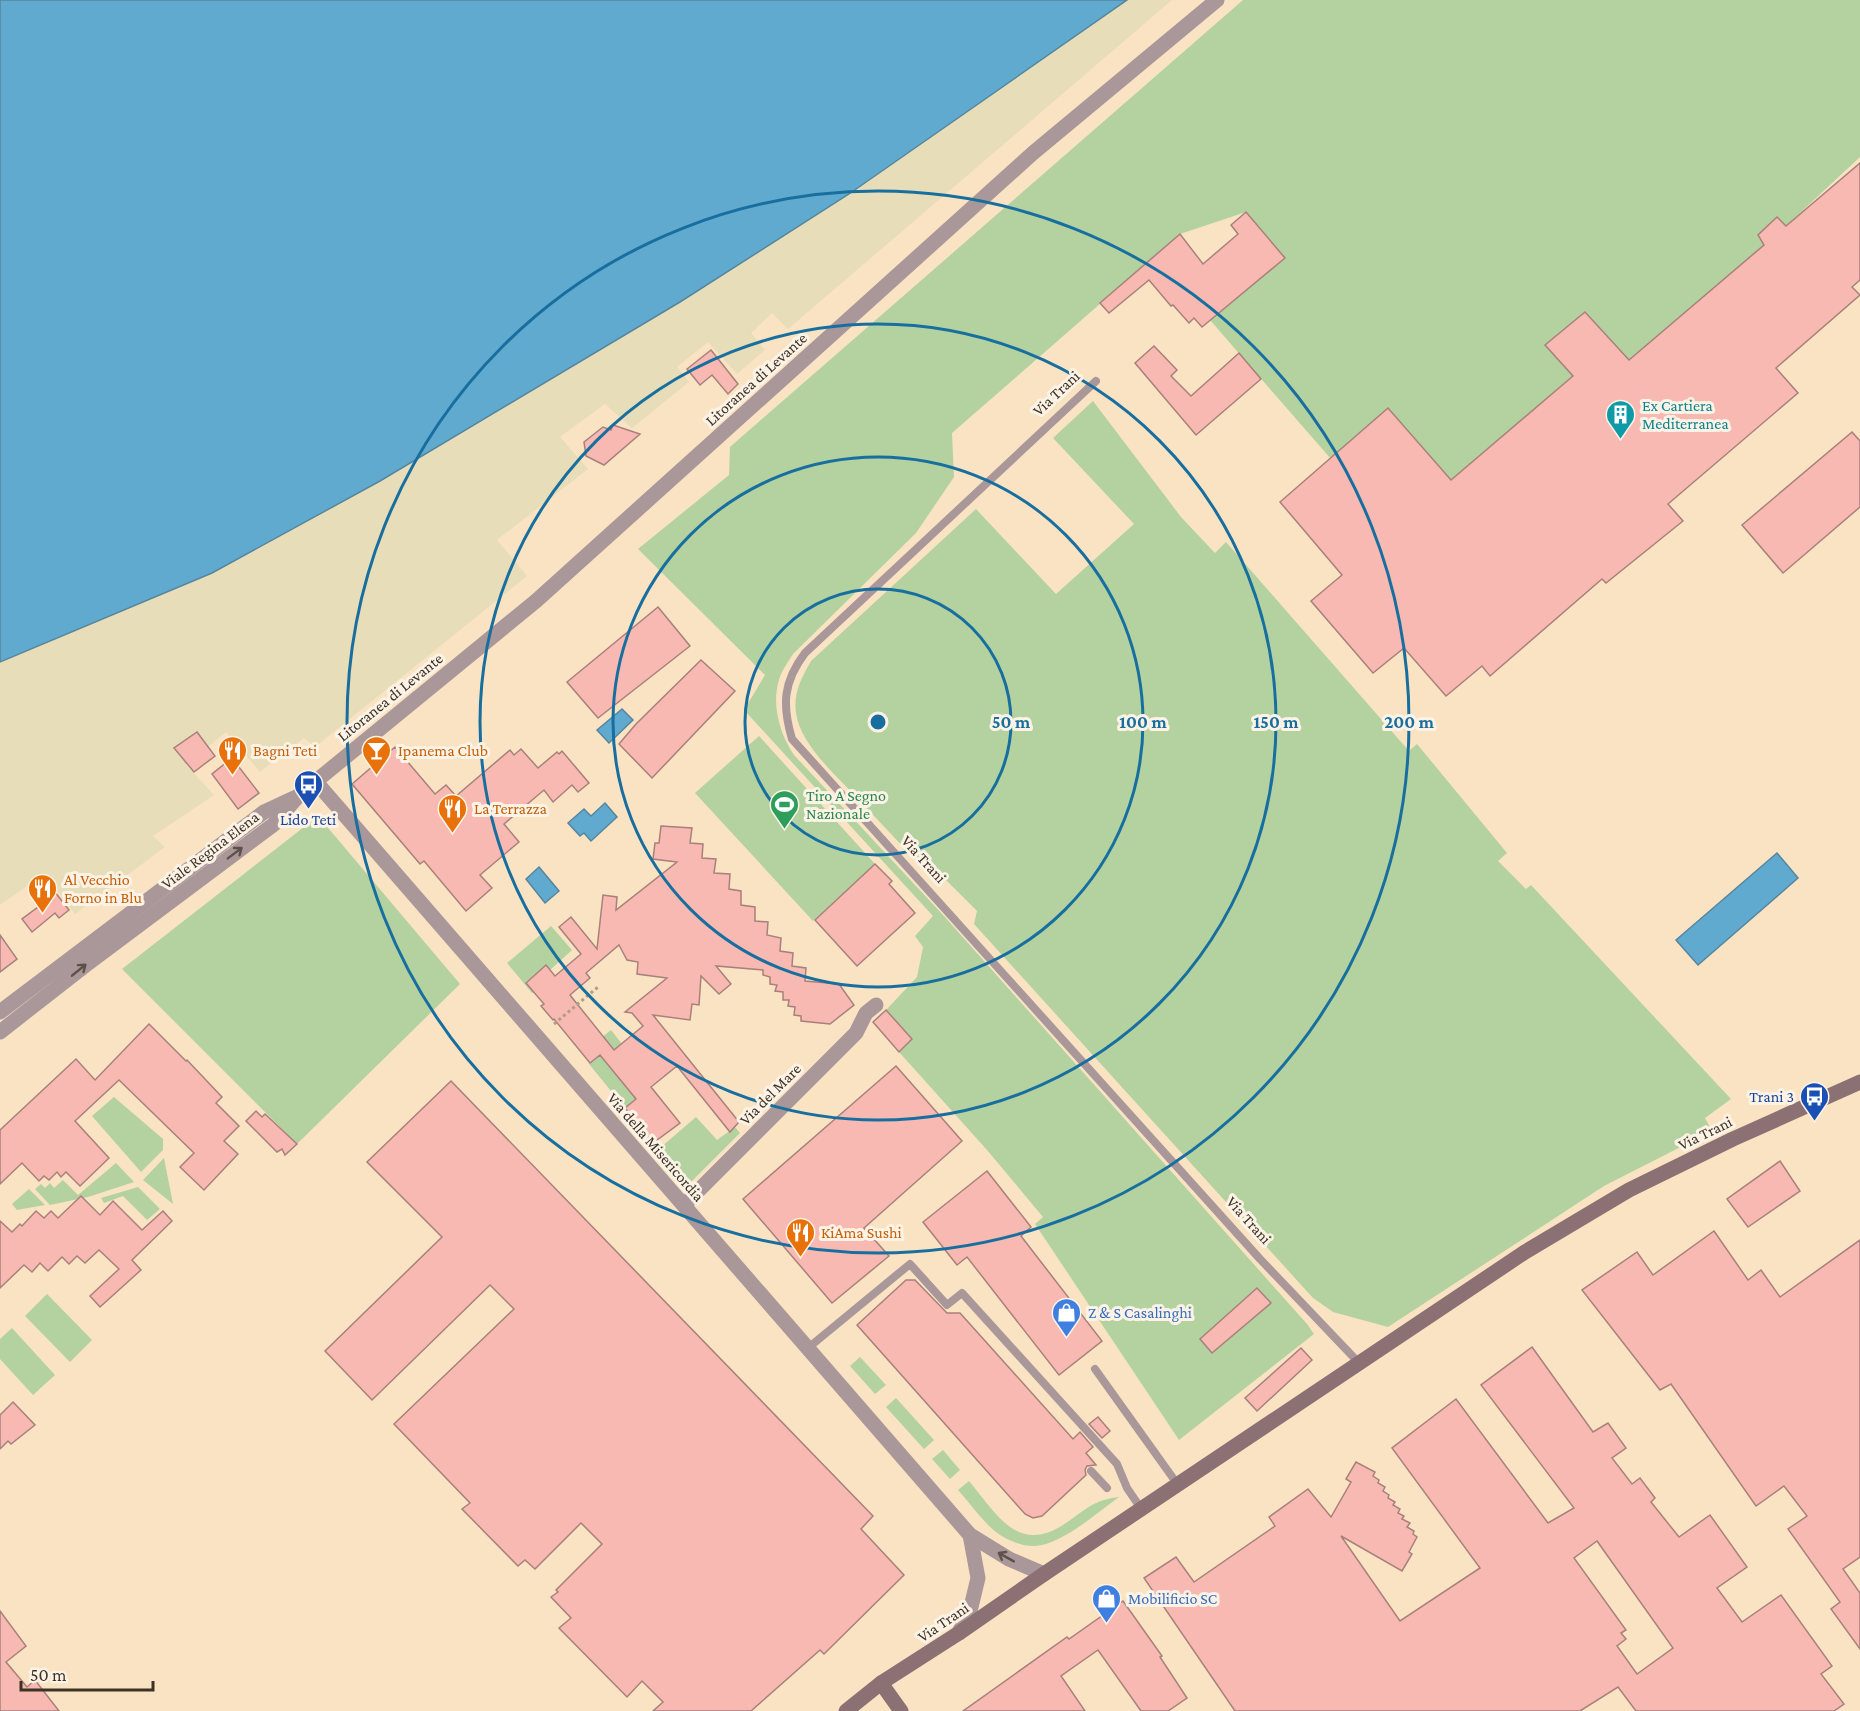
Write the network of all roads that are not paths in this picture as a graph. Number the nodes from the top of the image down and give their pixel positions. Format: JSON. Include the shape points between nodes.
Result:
{"nodes":[{"id":1,"x":1217,"y":0,"type":"edge"},
{"id":2,"x":1096,"y":381,"type":"dead end"},
{"id":3,"x":316,"y":782,"type":"junction"},
{"id":4,"x":46,"y":987,"type":"junction"},
{"id":5,"x":876,"y":1005,"type":"dead end"},
{"id":6,"x":0,"y":1012,"type":"edge"},
{"id":7,"x":0,"y":1032,"type":"edge"},
{"id":8,"x":1860,"y":1082,"type":"edge"},
{"id":9,"x":684,"y":1206,"type":"junction"},
{"id":10,"x":808,"y":1348,"type":"junction"},
{"id":11,"x":1360,"y":1364,"type":"junction"},
{"id":12,"x":1095,"y":1370,"type":"dead end"},
{"id":13,"x":1091,"y":1470,"type":"dead end"},
{"id":14,"x":1178,"y":1485,"type":"junction"},
{"id":15,"x":1107,"y":1488,"type":"dead end"},
{"id":16,"x":1142,"y":1510,"type":"junction"},
{"id":17,"x":970,"y":1534,"type":"junction"},
{"id":18,"x":1044,"y":1574,"type":"junction"},
{"id":19,"x":959,"y":1634,"type":"junction"},
{"id":20,"x":881,"y":1683,"type":"junction"},
{"id":21,"x":846,"y":1711,"type":"edge"},
{"id":22,"x":901,"y":1711,"type":"edge"}],
"edges":[{"from":1,"to":3,"type":"street","name":"Litoranea di Levante","via":[[1033,153],[536,601]]},
{"from":2,"to":11,"type":"lane","name":"Via Trani","via":[[805,653],[788,682],[786,719],[792,739],[1260,1259]]},
{"from":3,"to":4,"type":"street","name":"Viale Regina Elena","via":[[264,812]]},
{"from":3,"to":9,"type":"street","name":"Via della Misericordia"},
{"from":4,"to":6,"type":"street","name":"Viale Regina Elena"},
{"from":4,"to":7,"type":"street","name":"Viale Regina Elena"},
{"from":5,"to":9,"type":"street","name":"Via del Mare","via":[[866,1013],[856,1033]]},
{"from":8,"to":11,"type":"main road","name":"Via Trani","via":[[1629,1190],[1525,1252]]},
{"from":9,"to":10,"type":"street","name":"Via della Misericordia"},
{"from":10,"to":16,"type":"lane","via":[[910,1264],[947,1305],[962,1293],[1117,1464]]},
{"from":10,"to":17,"type":"street","name":"Via della Misericordia"},
{"from":11,"to":14,"type":"main road","name":"Via Trani"},
{"from":12,"to":14,"type":"lane"},
{"from":13,"to":15,"type":"lane"},
{"from":14,"to":16,"type":"main road","name":"Via Trani"},
{"from":16,"to":18,"type":"main road","name":"Via Trani"},
{"from":18,"to":17,"type":"street","name":"Via della Misericordia","one_way":true,"via":[[1009,1559]]},
{"from":17,"to":19,"type":"street","via":[[978,1578]]},
{"from":18,"to":19,"type":"main road","name":"Via Trani"},
{"from":19,"to":20,"type":"main road","name":"Via Trani"},
{"from":20,"to":21,"type":"main road","name":"Via Trani"},
{"from":20,"to":22,"type":"main road"}]}
